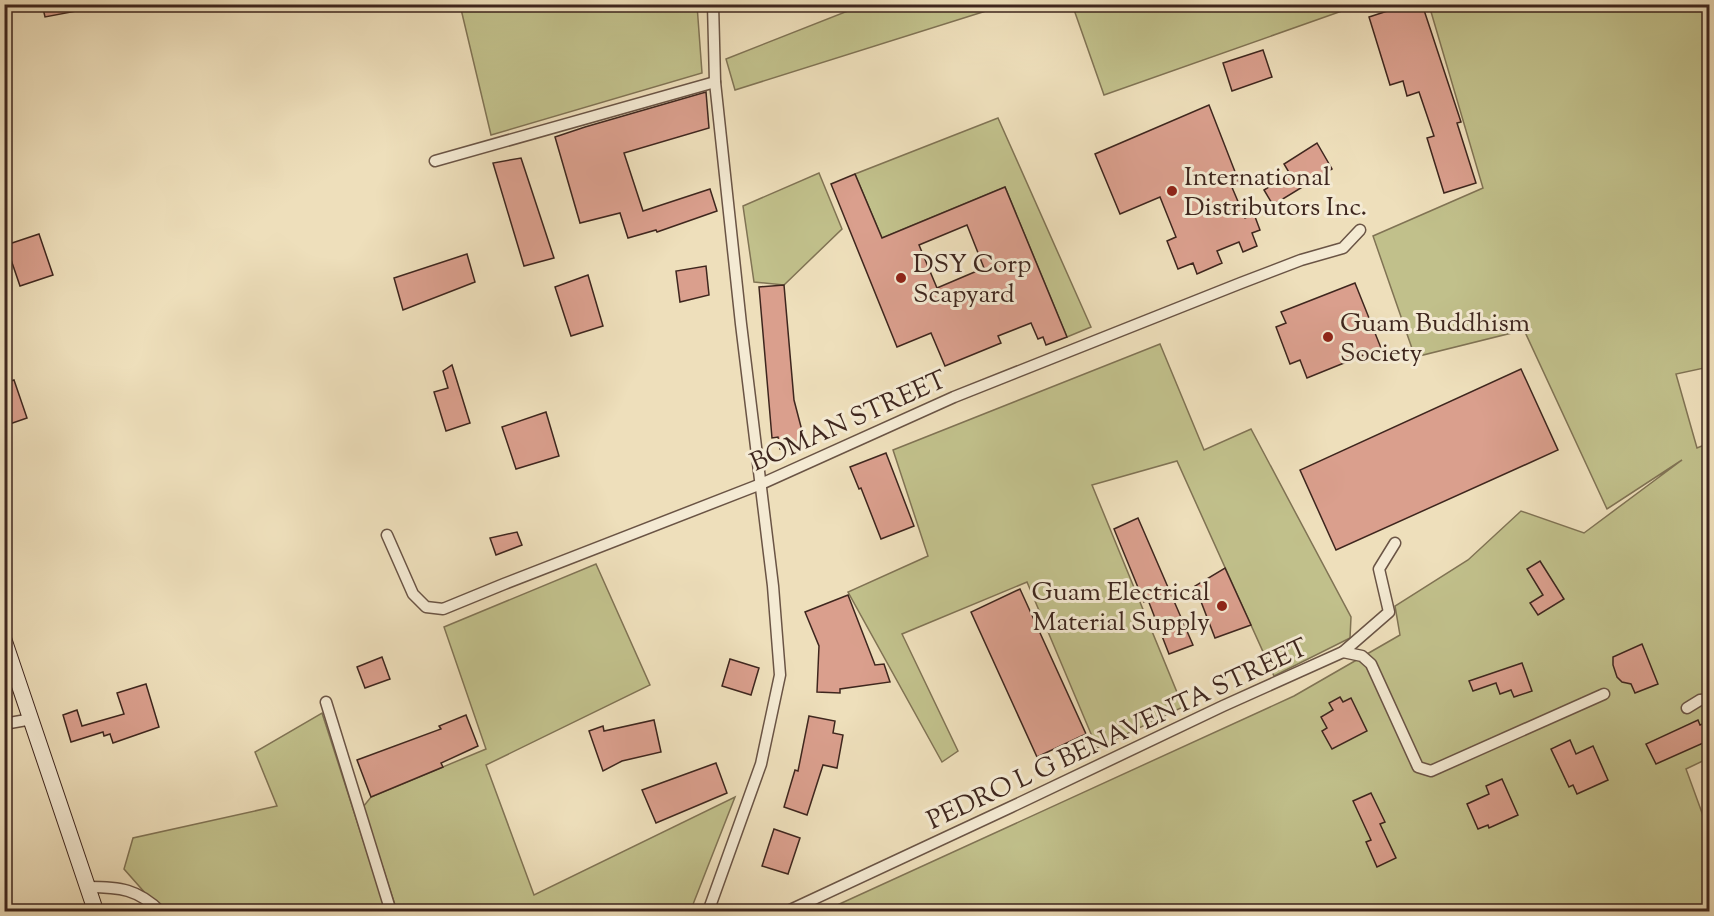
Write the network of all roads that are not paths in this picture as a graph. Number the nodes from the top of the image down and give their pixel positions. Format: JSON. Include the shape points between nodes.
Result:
{"nodes":[{"id":1,"x":713,"y":4,"type":"edge"},
{"id":2,"x":715,"y":82,"type":"junction"},
{"id":3,"x":435,"y":161,"type":"dead end"},
{"id":4,"x":1360,"y":230,"type":"dead end"},
{"id":5,"x":761,"y":484,"type":"junction"},
{"id":6,"x":387,"y":535,"type":"dead end"},
{"id":7,"x":1395,"y":543,"type":"dead end"},
{"id":8,"x":4,"y":640,"type":"edge"},
{"id":9,"x":1343,"y":652,"type":"junction"},
{"id":10,"x":1604,"y":694,"type":"dead end"},
{"id":11,"x":1710,"y":699,"type":"edge"},
{"id":12,"x":326,"y":702,"type":"dead end"},
{"id":13,"x":1687,"y":708,"type":"dead end"},
{"id":14,"x":32,"y":719,"type":"junction"},
{"id":15,"x":4,"y":724,"type":"edge"},
{"id":16,"x":88,"y":887,"type":"junction"},
{"id":17,"x":96,"y":912,"type":"edge"},
{"id":18,"x":161,"y":912,"type":"edge"},
{"id":19,"x":391,"y":912,"type":"edge"},
{"id":20,"x":708,"y":912,"type":"edge"},
{"id":21,"x":786,"y":912,"type":"edge"}],
"edges":[{"from":1,"to":2,"type":"street"},
{"from":2,"to":3,"type":"street"},
{"from":2,"to":5,"type":"street"},
{"from":4,"to":5,"type":"street","name":"BOMAN STREET","via":[[1343,248],[1301,260],[954,397]]},
{"from":5,"to":6,"type":"street","name":"BOMAN STREET","via":[[443,609],[426,607],[413,594]]},
{"from":5,"to":20,"type":"street","via":[[780,675],[761,764]]},
{"from":7,"to":9,"type":"street","name":"PEDRO L G BENAVENTA STREET","via":[[1379,569],[1389,612]]},
{"from":8,"to":14,"type":"main road"},
{"from":9,"to":10,"type":"street","via":[[1362,656],[1371,664],[1418,767],[1431,771]]},
{"from":9,"to":21,"type":"street","name":"PEDRO L G BENAVENTA STREET"},
{"from":11,"to":13,"type":"street"},
{"from":12,"to":19,"type":"street"},
{"from":14,"to":15,"type":"street"},
{"from":14,"to":16,"type":"main road"},
{"from":16,"to":17,"type":"main road"},
{"from":16,"to":18,"type":"street","via":[[137,894]]}]}
